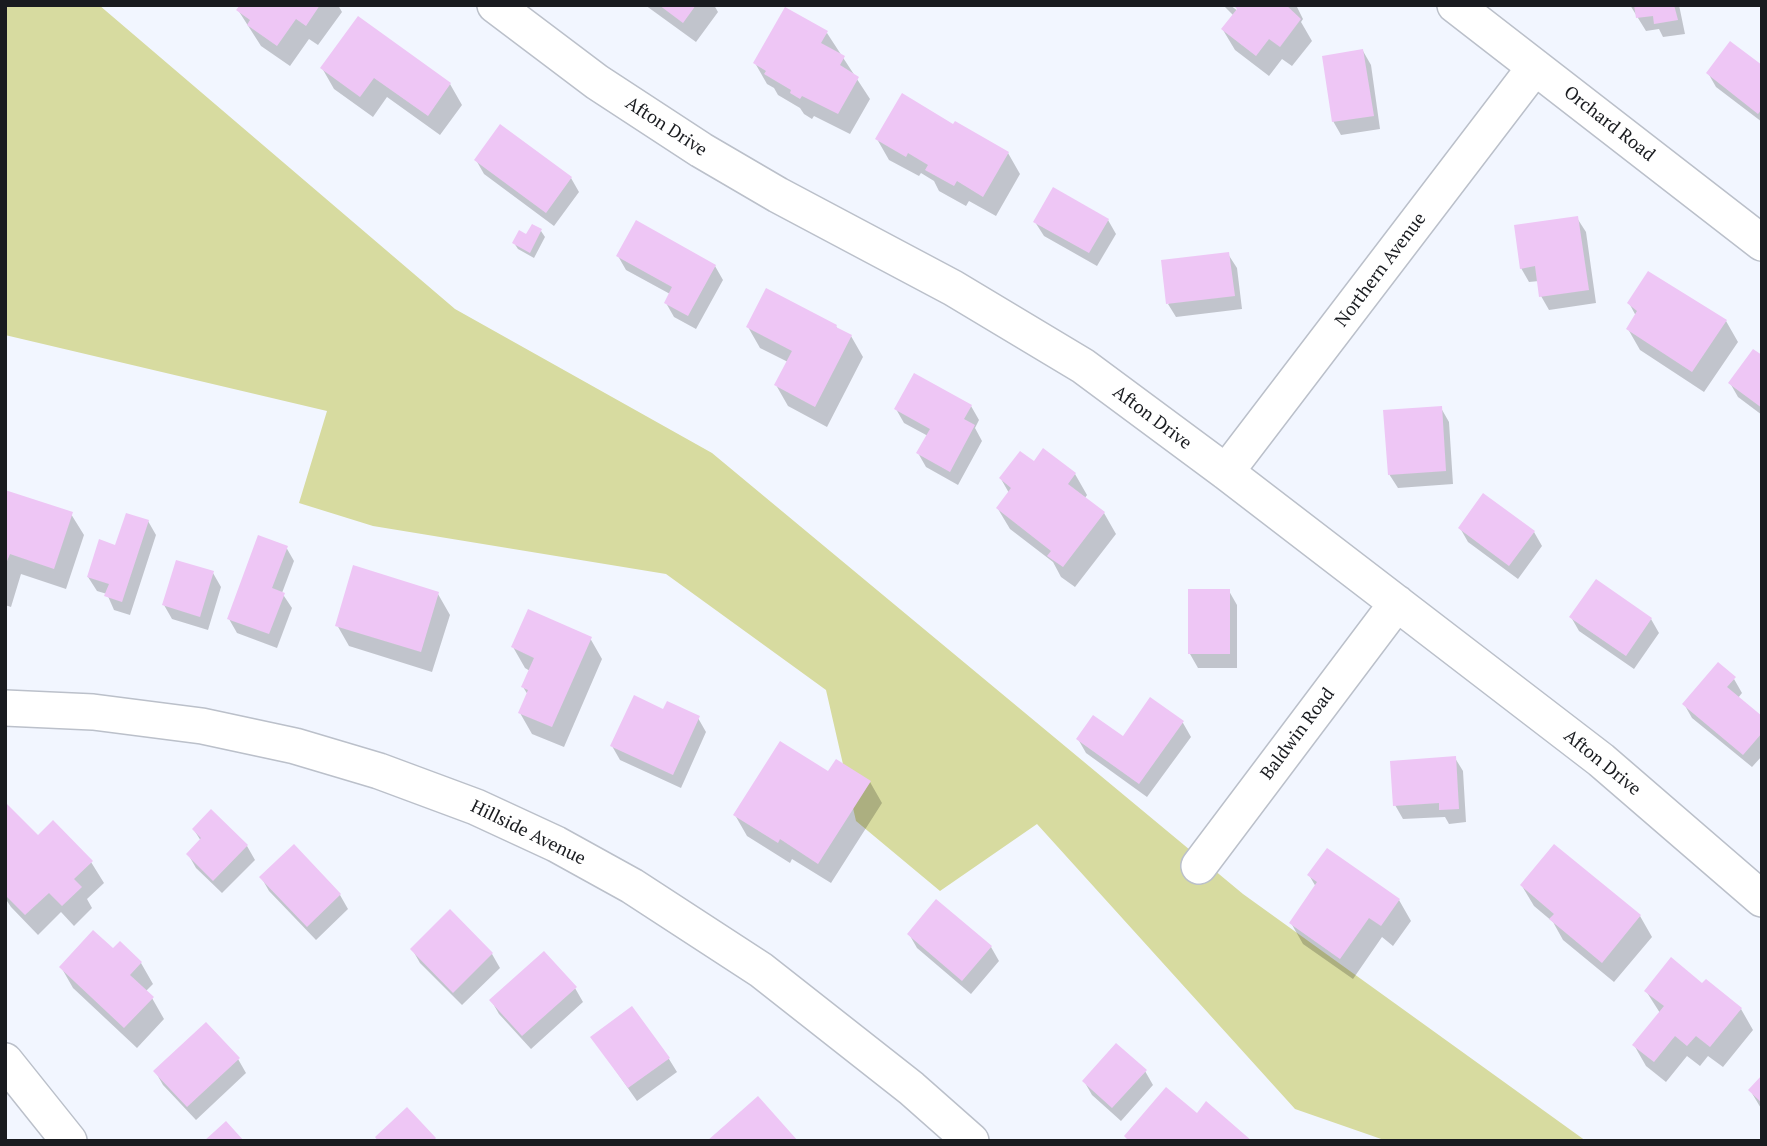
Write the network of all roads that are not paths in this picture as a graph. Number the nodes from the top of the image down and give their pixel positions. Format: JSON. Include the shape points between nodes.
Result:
{"nodes":[{"id":1,"x":495,"y":5,"type":"edge"},
{"id":2,"x":1472,"y":10,"type":"edge"},
{"id":3,"x":1535,"y":67,"type":"junction"},
{"id":4,"x":1762,"y":243,"type":"edge"},
{"id":5,"x":1226,"y":472,"type":"junction"},
{"id":6,"x":1397,"y":603,"type":"junction"},
{"id":7,"x":5,"y":708,"type":"edge"},
{"id":8,"x":1199,"y":866,"type":"dead end"},
{"id":9,"x":1762,"y":899,"type":"edge"},
{"id":10,"x":5,"y":1061,"type":"edge"},
{"id":11,"x":69,"y":1141,"type":"edge"},
{"id":12,"x":971,"y":1141,"type":"edge"}],
"edges":[{"from":1,"to":5,"type":"street","name":"Afton Drive","via":[[597,82],[701,150],[953,288],[1083,366]]},
{"from":2,"to":3,"type":"street","name":"Orchard Road"},
{"from":3,"to":4,"type":"street","name":"Orchard Road"},
{"from":3,"to":5,"type":"street","name":"Northern Avenue"},
{"from":5,"to":6,"type":"street","name":"Afton Drive"},
{"from":6,"to":8,"type":"street","name":"Baldwin Road"},
{"from":6,"to":9,"type":"street","name":"Afton Drive","via":[[1601,760]]},
{"from":7,"to":12,"type":"street","name":"Hillside Avenue","via":[[93,712],[202,726],[295,746],[476,807],[632,886],[761,970]]},
{"from":10,"to":11,"type":"street"}]}
